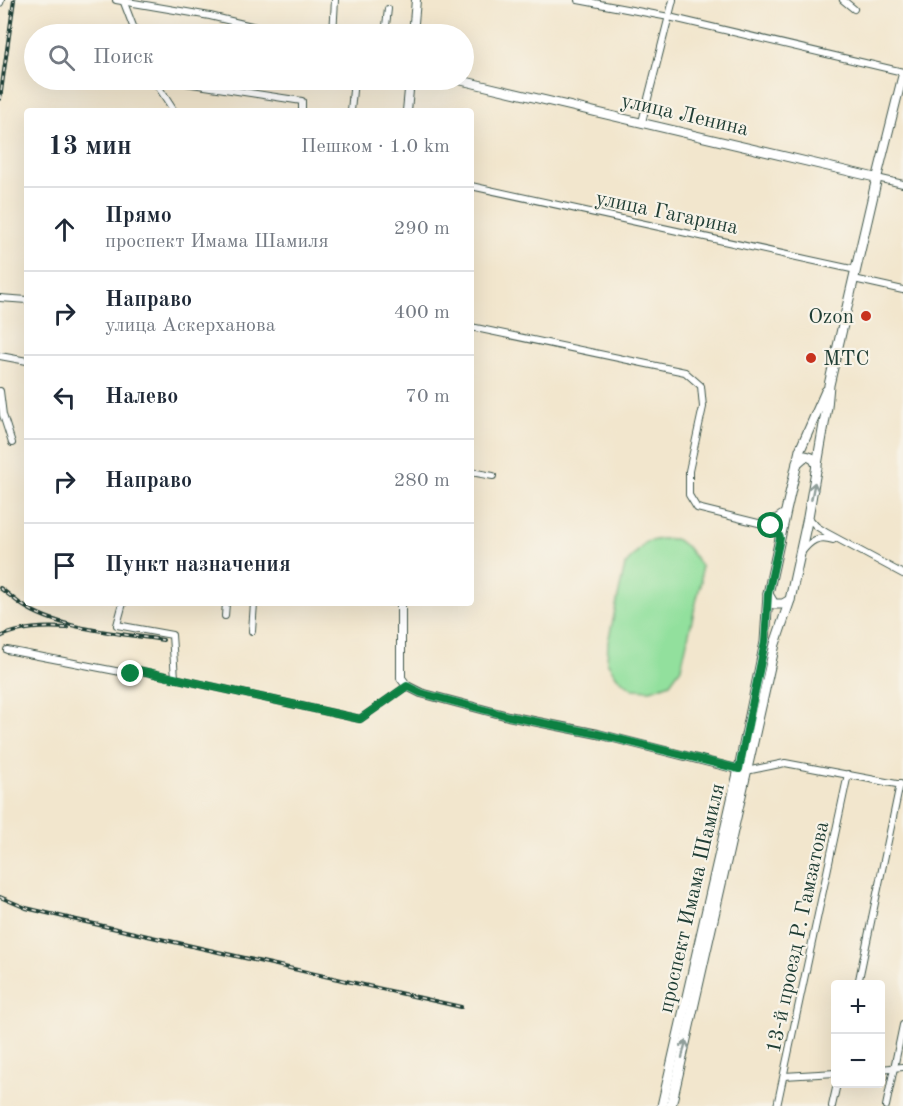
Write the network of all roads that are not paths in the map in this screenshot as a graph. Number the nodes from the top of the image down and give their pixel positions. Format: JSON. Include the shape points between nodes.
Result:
{"nodes":[{"id":1,"x":116,"y":0,"type":"edge"},
{"id":2,"x":123,"y":0,"type":"edge"},
{"id":3,"x":335,"y":0,"type":"edge"},
{"id":4,"x":416,"y":0,"type":"edge"},
{"id":5,"x":578,"y":0,"type":"edge"},
{"id":6,"x":673,"y":0,"type":"edge"},
{"id":7,"x":843,"y":0,"type":"edge"},
{"id":8,"x":388,"y":9,"type":"dead end"},
{"id":9,"x":854,"y":9,"type":"dead end"},
{"id":10,"x":669,"y":17,"type":"junction"},
{"id":11,"x":132,"y":24,"type":"edge"},
{"id":12,"x":243,"y":24,"type":"edge"},
{"id":13,"x":334,"y":24,"type":"edge"},
{"id":14,"x":386,"y":24,"type":"edge"},
{"id":15,"x":414,"y":24,"type":"edge"},
{"id":16,"x":903,"y":73,"type":"edge"},
{"id":17,"x":474,"y":83,"type":"edge"},
{"id":18,"x":160,"y":90,"type":"edge"},
{"id":19,"x":231,"y":90,"type":"edge"},
{"id":20,"x":353,"y":90,"type":"edge"},
{"id":21,"x":409,"y":90,"type":"edge"},
{"id":22,"x":172,"y":108,"type":"edge"},
{"id":23,"x":302,"y":108,"type":"edge"},
{"id":24,"x":351,"y":108,"type":"edge"},
{"id":25,"x":407,"y":108,"type":"edge"},
{"id":26,"x":642,"y":122,"type":"junction"},
{"id":27,"x":877,"y":178,"type":"junction"},
{"id":28,"x":903,"y":184,"type":"edge"},
{"id":29,"x":474,"y":187,"type":"edge"},
{"id":30,"x":855,"y":274,"type":"junction"},
{"id":31,"x":903,"y":290,"type":"edge"},
{"id":32,"x":0,"y":298,"type":"edge"},
{"id":33,"x":24,"y":300,"type":"edge"},
{"id":34,"x":474,"y":328,"type":"edge"},
{"id":35,"x":0,"y":356,"type":"edge"},
{"id":36,"x":24,"y":360,"type":"edge"},
{"id":37,"x":829,"y":385,"type":"junction"},
{"id":38,"x":0,"y":391,"type":"edge"},
{"id":39,"x":12,"y":443,"type":"dead end"},
{"id":40,"x":797,"y":463,"type":"junction"},
{"id":41,"x":817,"y":470,"type":"junction"},
{"id":42,"x":474,"y":473,"type":"edge"},
{"id":43,"x":493,"y":476,"type":"dead end"},
{"id":44,"x":786,"y":511,"type":"junction"},
{"id":45,"x":808,"y":517,"type":"junction"},
{"id":46,"x":762,"y":522,"type":"junction"},
{"id":47,"x":780,"y":538,"type":"junction"},
{"id":48,"x":848,"y":545,"type":"junction"},
{"id":49,"x":799,"y":556,"type":"junction"},
{"id":50,"x":903,"y":574,"type":"edge"},
{"id":51,"x":768,"y":594,"type":"junction"},
{"id":52,"x":790,"y":600,"type":"junction"},
{"id":53,"x":122,"y":606,"type":"edge"},
{"id":54,"x":226,"y":606,"type":"edge"},
{"id":55,"x":254,"y":606,"type":"edge"},
{"id":56,"x":401,"y":606,"type":"edge"},
{"id":57,"x":225,"y":616,"type":"dead end"},
{"id":58,"x":252,"y":631,"type":"dead end"},
{"id":59,"x":7,"y":650,"type":"dead end"},
{"id":60,"x":175,"y":678,"type":"junction"},
{"id":61,"x":407,"y":686,"type":"junction"},
{"id":62,"x":742,"y":770,"type":"junction"},
{"id":63,"x":848,"y":774,"type":"junction"},
{"id":64,"x":901,"y":784,"type":"edge"},
{"id":65,"x":859,"y":980,"type":"edge"},
{"id":66,"x":903,"y":1025,"type":"edge"},
{"id":67,"x":894,"y":1067,"type":"junction"},
{"id":68,"x":903,"y":1067,"type":"edge"},
{"id":69,"x":885,"y":1068,"type":"edge"},
{"id":70,"x":831,"y":1073,"type":"edge"},
{"id":71,"x":784,"y":1076,"type":"junction"},
{"id":72,"x":836,"y":1088,"type":"edge"},
{"id":73,"x":662,"y":1106,"type":"edge"},
{"id":74,"x":671,"y":1106,"type":"edge"},
{"id":75,"x":777,"y":1106,"type":"edge"},
{"id":76,"x":832,"y":1106,"type":"edge"},
{"id":77,"x":886,"y":1106,"type":"edge"}],
"edges":[{"from":1,"to":2,"type":"street"},
{"from":2,"to":11,"type":"street"},
{"from":2,"to":12,"type":"street"},
{"from":3,"to":13,"type":"street"},
{"from":4,"to":15,"type":"street"},
{"from":5,"to":10,"type":"street"},
{"from":6,"to":10,"type":"street"},
{"from":7,"to":9,"type":"street"},
{"from":8,"to":14,"type":"street"},
{"from":10,"to":16,"type":"street"},
{"from":10,"to":26,"type":"street"},
{"from":16,"to":27,"type":"street"},
{"from":17,"to":26,"type":"street","name":"улица Ленина"},
{"from":18,"to":22,"type":"street"},
{"from":19,"to":23,"type":"street","via":[[302,101]]},
{"from":20,"to":24,"type":"street"},
{"from":21,"to":25,"type":"street"},
{"from":26,"to":27,"type":"street","name":"улица Ленина"},
{"from":27,"to":28,"type":"street","name":"улица Ленина"},
{"from":27,"to":30,"type":"main road","name":"проспект Имама Шамиля"},
{"from":29,"to":30,"type":"street","name":"улица Гагарина"},
{"from":30,"to":31,"type":"street","name":"улица Гагарина"},
{"from":30,"to":37,"type":"main road","name":"проспект Имама Шамиля"},
{"from":32,"to":33,"type":"street"},
{"from":34,"to":46,"type":"street","via":[[684,372],[701,386],[703,407],[689,471],[689,495],[697,508]]},
{"from":35,"to":36,"type":"street"},
{"from":37,"to":40,"type":"main road","name":"проспект Имама Шамиля"},
{"from":37,"to":41,"type":"main road","name":"проспект Имама Шамиля"},
{"from":38,"to":39,"type":"street"},
{"from":40,"to":41,"type":"main road","via":[[810,457]]},
{"from":40,"to":44,"type":"main road","name":"проспект Имама Шамиля"},
{"from":45,"to":41,"type":"main road","name":"проспект Имама Шамиля","one_way":true},
{"from":42,"to":43,"type":"street"},
{"from":44,"to":46,"type":"street"},
{"from":44,"to":47,"type":"main road","name":"проспект Имама Шамиля"},
{"from":45,"to":48,"type":"street"},
{"from":45,"to":49,"type":"main road","name":"проспект Имама Шамиля"},
{"from":46,"to":47,"type":"street","via":[[777,531]]},
{"from":47,"to":51,"type":"main road","name":"проспект Имама Шамиля"},
{"from":48,"to":49,"type":"street","via":[[821,538],[809,543]]},
{"from":48,"to":50,"type":"street"},
{"from":49,"to":52,"type":"main road","name":"проспект Имама Шамиля"},
{"from":51,"to":52,"type":"main road","via":[[774,604]]},
{"from":51,"to":62,"type":"main road","name":"проспект Имама Шамиля","via":[[765,642]]},
{"from":52,"to":62,"type":"main road","name":"проспект Имама Шамиля"},
{"from":53,"to":60,"type":"street","via":[[117,625],[172,635]]},
{"from":54,"to":57,"type":"street"},
{"from":55,"to":58,"type":"street"},
{"from":56,"to":61,"type":"street","via":[[400,669]]},
{"from":59,"to":60,"type":"street","via":[[131,674],[133,669]]},
{"from":60,"to":61,"type":"street","via":[[360,719]]},
{"from":61,"to":62,"type":"street","via":[[508,716]]},
{"from":62,"to":63,"type":"street","via":[[785,763]]},
{"from":62,"to":73,"type":"main road","name":"проспект Имама Шамиля"},
{"from":74,"to":62,"type":"main road","name":"проспект Имама Шамиля","one_way":true},
{"from":63,"to":64,"type":"street"},
{"from":63,"to":71,"type":"street","name":"13-й проезд Р. Гамзатова"},
{"from":64,"to":65,"type":"street"},
{"from":66,"to":67,"type":"street"},
{"from":67,"to":68,"type":"street"},
{"from":67,"to":69,"type":"street"},
{"from":67,"to":77,"type":"street"},
{"from":70,"to":71,"type":"street"},
{"from":71,"to":75,"type":"street","name":"13-й проезд Р. Гамзатова"},
{"from":72,"to":76,"type":"street"}]}
